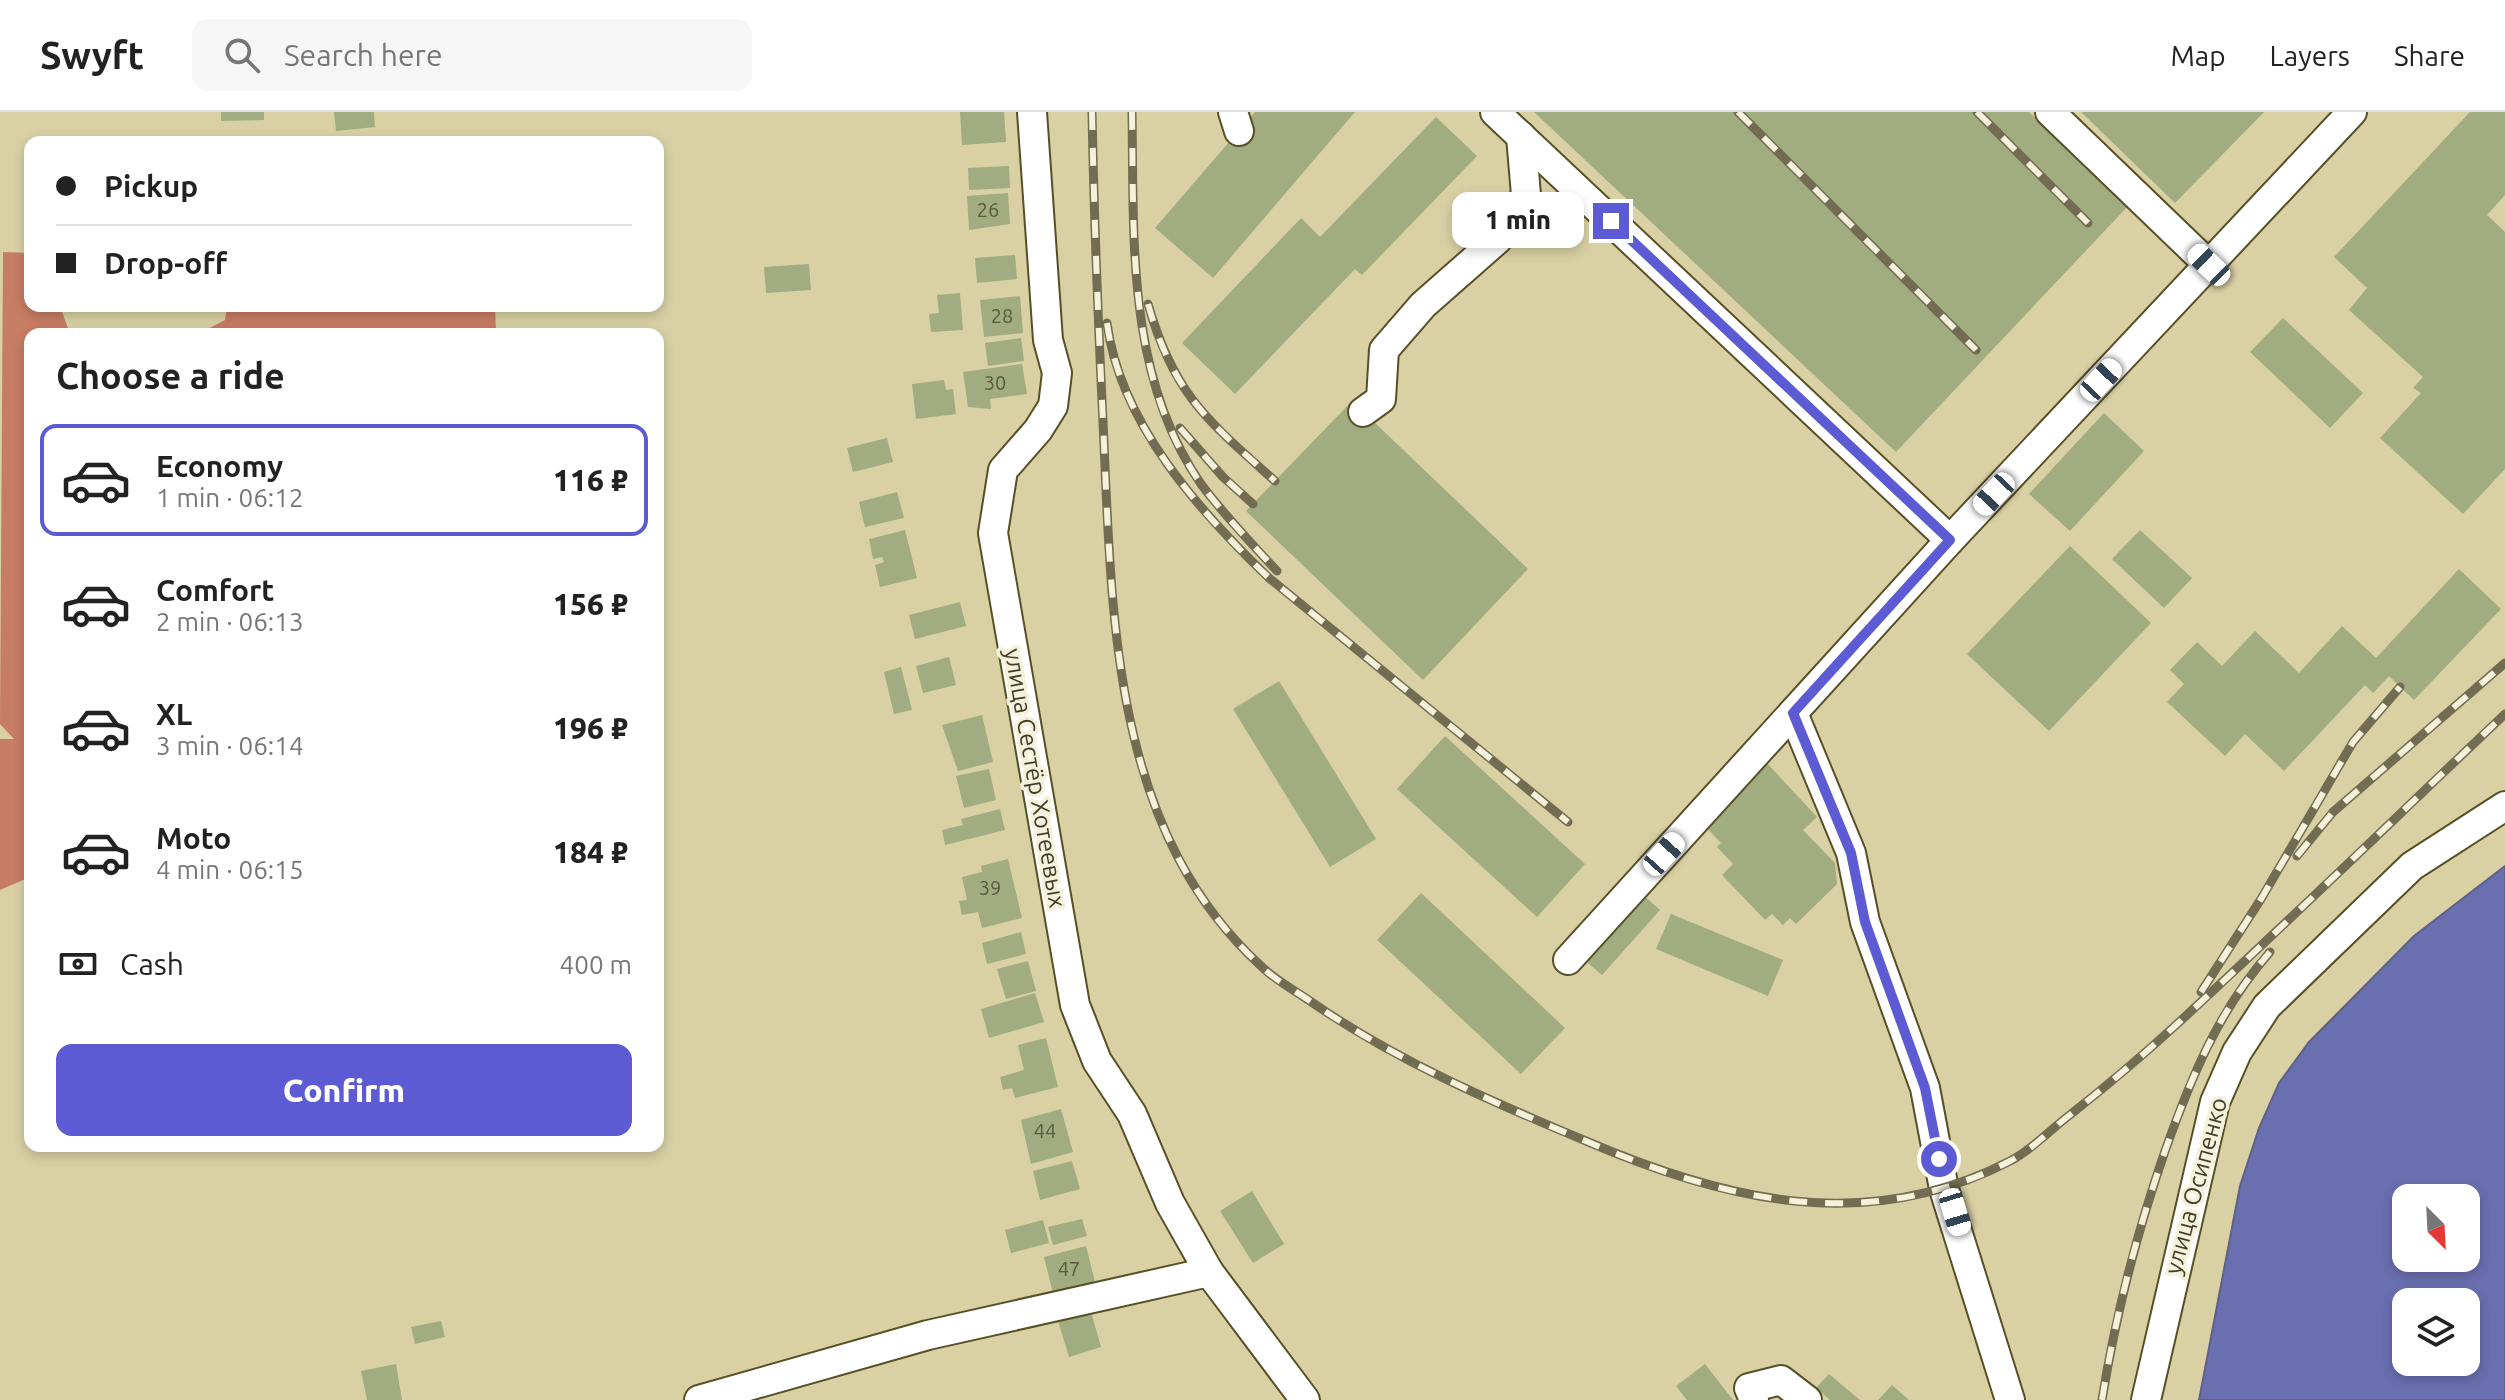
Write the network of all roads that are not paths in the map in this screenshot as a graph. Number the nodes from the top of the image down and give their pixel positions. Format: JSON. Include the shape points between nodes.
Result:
{"nodes":[{"id":1,"x":1032,"y":112,"type":"edge"},
{"id":2,"x":1495,"y":112,"type":"edge"},
{"id":3,"x":2050,"y":112,"type":"edge"},
{"id":4,"x":2352,"y":112,"type":"edge"},
{"id":5,"x":1521,"y":136,"type":"junction"},
{"id":6,"x":2209,"y":265,"type":"junction"},
{"id":7,"x":1363,"y":412,"type":"dead end"},
{"id":8,"x":1950,"y":540,"type":"junction"},
{"id":9,"x":1793,"y":713,"type":"junction"},
{"id":10,"x":2505,"y":806,"type":"edge"},
{"id":11,"x":1568,"y":960,"type":"dead end"},
{"id":12,"x":1209,"y":1272,"type":"junction"},
{"id":13,"x":699,"y":1400,"type":"edge"},
{"id":14,"x":1305,"y":1400,"type":"edge"},
{"id":15,"x":1754,"y":1400,"type":"edge"},
{"id":16,"x":1807,"y":1400,"type":"edge"},
{"id":17,"x":2010,"y":1400,"type":"edge"},
{"id":18,"x":2146,"y":1400,"type":"edge"}],
"edges":[{"from":1,"to":12,"type":"street","name":"улица Сестёр Хотеевых","via":[[1048,340],[1057,373],[1053,406],[1003,470],[993,533],[1075,1005],[1097,1061],[1132,1114],[1170,1203]]},
{"from":2,"to":5,"type":"street"},
{"from":3,"to":6,"type":"street"},
{"from":4,"to":6,"type":"street"},
{"from":5,"to":7,"type":"street","via":[[1526,195],[1498,239],[1423,305],[1384,350],[1381,399]]},
{"from":5,"to":8,"type":"street"},
{"from":6,"to":8,"type":"street"},
{"from":8,"to":9,"type":"street"},
{"from":9,"to":11,"type":"street"},
{"from":9,"to":17,"type":"street","via":[[1851,853],[1865,922],[1925,1088],[1944,1189]]},
{"from":10,"to":18,"type":"street","name":"улица Осипенко","via":[[2412,866],[2267,1006],[2237,1052],[2215,1102]]},
{"from":12,"to":13,"type":"street","via":[[928,1335]]},
{"from":12,"to":14,"type":"street","name":"улица Сестёр Хотеевых"},
{"from":15,"to":16,"type":"street","via":[[1749,1388],[1781,1380]]}]}
